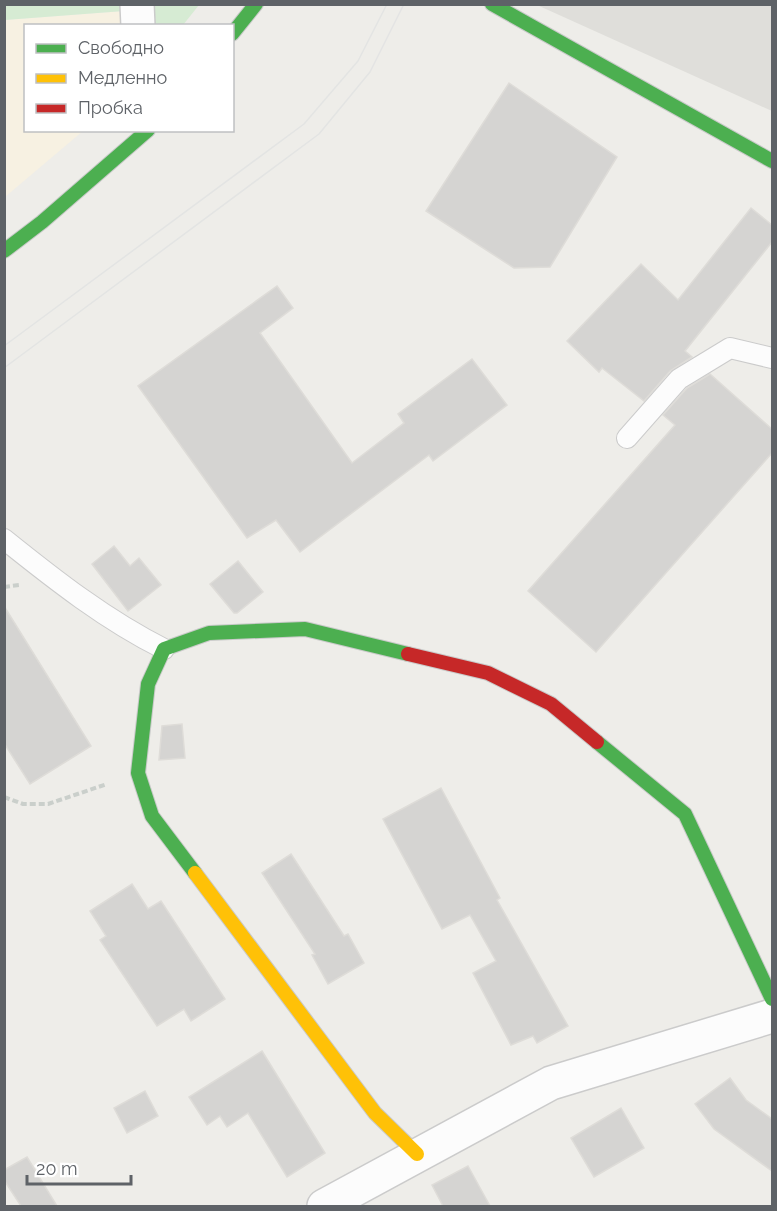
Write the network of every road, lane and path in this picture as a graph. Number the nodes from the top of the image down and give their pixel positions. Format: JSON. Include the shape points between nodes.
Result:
{"nodes":[{"id":1,"x":136,"y":4,"type":"edge"},
{"id":2,"x":256,"y":4,"type":"edge"},
{"id":3,"x":492,"y":4,"type":"edge"},
{"id":4,"x":138,"y":24,"type":"edge"},
{"id":5,"x":234,"y":32,"type":"edge"},
{"id":6,"x":146,"y":132,"type":"edge"},
{"id":7,"x":772,"y":161,"type":"edge"},
{"id":8,"x":4,"y":251,"type":"edge"},
{"id":9,"x":772,"y":358,"type":"edge"},
{"id":10,"x":627,"y":438,"type":"dead end"},
{"id":11,"x":4,"y":539,"type":"edge"},
{"id":12,"x":164,"y":649,"type":"junction"},
{"id":13,"x":138,"y":773,"type":"junction"},
{"id":14,"x":4,"y":797,"type":"edge"},
{"id":15,"x":772,"y":999,"type":"edge"},
{"id":16,"x":772,"y":1016,"type":"edge"},
{"id":17,"x":417,"y":1154,"type":"junction"},
{"id":18,"x":324,"y":1206,"type":"edge"}],
"edges":[{"from":1,"to":4,"type":"street"},
{"from":2,"to":5,"type":"street"},
{"from":3,"to":7,"type":"street"},
{"from":6,"to":8,"type":"street"},
{"from":9,"to":10,"type":"lane","via":[[730,348],[679,379]]},
{"from":11,"to":12,"type":"lane","via":[[112,620]]},
{"from":12,"to":13,"type":"street","via":[[148,684]]},
{"from":12,"to":15,"type":"street","via":[[209,633],[305,629],[488,673],[551,704],[685,814]]},
{"from":13,"to":14,"type":"path","via":[[48,804],[23,804]]},
{"from":13,"to":17,"type":"street","via":[[152,816],[375,1113]]},
{"from":16,"to":17,"type":"street","via":[[551,1083]]},
{"from":17,"to":18,"type":"street"}]}
